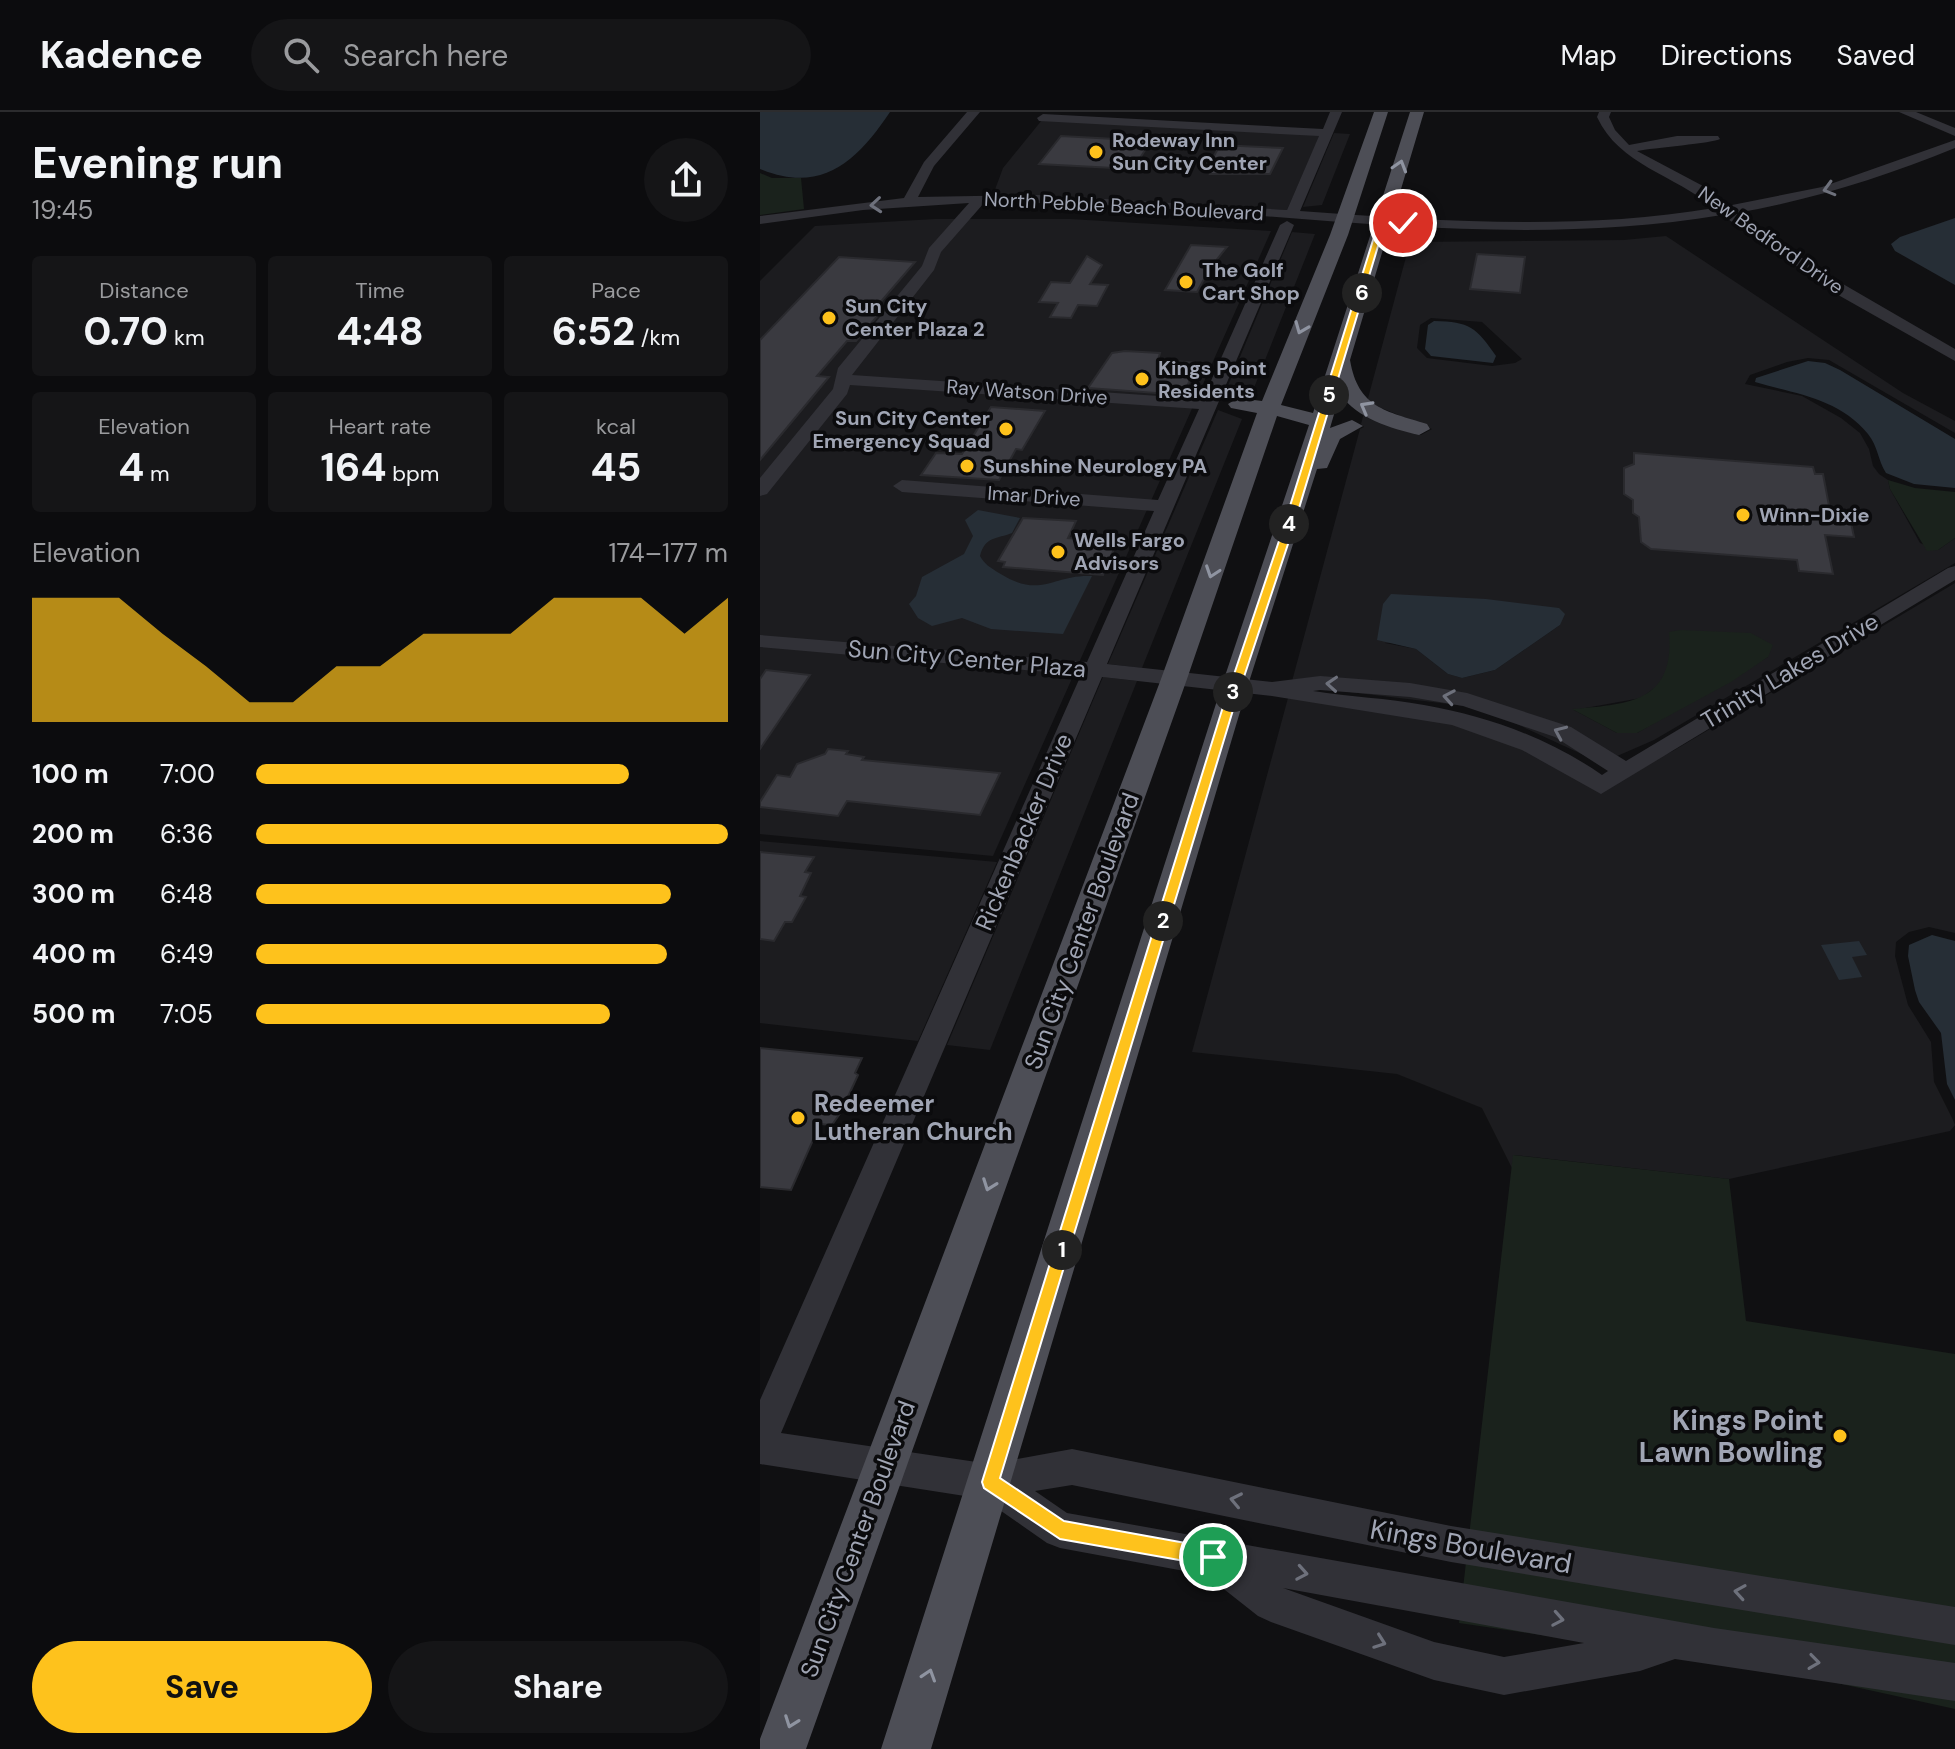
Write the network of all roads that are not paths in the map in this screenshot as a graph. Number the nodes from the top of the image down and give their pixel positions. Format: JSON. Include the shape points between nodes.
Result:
{"nodes":[{"id":1,"x":974,"y":112,"type":"edge"},
{"id":2,"x":1336,"y":112,"type":"edge"},
{"id":3,"x":1381,"y":112,"type":"edge"},
{"id":4,"x":1417,"y":112,"type":"edge"},
{"id":5,"x":1605,"y":112,"type":"edge"},
{"id":6,"x":1905,"y":112,"type":"edge"},
{"id":7,"x":1043,"y":118,"type":"dead end"},
{"id":8,"x":1955,"y":132,"type":"edge"},
{"id":9,"x":1327,"y":133,"type":"junction"},
{"id":10,"x":1714,"y":139,"type":"dead end"},
{"id":11,"x":1955,"y":144,"type":"edge"},
{"id":12,"x":1625,"y":149,"type":"junction"},
{"id":13,"x":1867,"y":177,"type":"junction"},
{"id":14,"x":1891,"y":187,"type":"dead end"},
{"id":15,"x":980,"y":199,"type":"junction"},
{"id":16,"x":909,"y":203,"type":"junction"},
{"id":17,"x":1821,"y":207,"type":"dead end"},
{"id":18,"x":1724,"y":210,"type":"junction"},
{"id":19,"x":966,"y":213,"type":"junction"},
{"id":20,"x":826,"y":216,"type":"junction"},
{"id":21,"x":760,"y":220,"type":"edge"},
{"id":22,"x":1290,"y":220,"type":"junction"},
{"id":23,"x":1740,"y":222,"type":"junction"},
{"id":24,"x":1343,"y":224,"type":"junction"},
{"id":25,"x":1381,"y":227,"type":"junction"},
{"id":26,"x":760,"y":231,"type":"edge"},
{"id":27,"x":1955,"y":356,"type":"edge"},
{"id":28,"x":1340,"y":360,"type":"junction"},
{"id":29,"x":842,"y":379,"type":"junction"},
{"id":30,"x":1211,"y":405,"type":"junction"},
{"id":31,"x":1270,"y":406,"type":"junction"},
{"id":32,"x":1321,"y":422,"type":"junction"},
{"id":33,"x":1352,"y":426,"type":"dead end"},
{"id":34,"x":1419,"y":429,"type":"dead end"},
{"id":35,"x":902,"y":486,"type":"dead end"},
{"id":36,"x":760,"y":490,"type":"edge"},
{"id":37,"x":1166,"y":506,"type":"junction"},
{"id":38,"x":1285,"y":538,"type":"junction"},
{"id":39,"x":1955,"y":572,"type":"edge"},
{"id":40,"x":760,"y":641,"type":"edge"},
{"id":41,"x":1094,"y":669,"type":"junction"},
{"id":42,"x":1174,"y":679,"type":"junction"},
{"id":43,"x":1235,"y":685,"type":"junction"},
{"id":44,"x":1272,"y":689,"type":"junction"},
{"id":45,"x":1625,"y":771,"type":"junction"},
{"id":46,"x":760,"y":1440,"type":"edge"},
{"id":47,"x":760,"y":1447,"type":"edge"},
{"id":48,"x":886,"y":1465,"type":"junction"},
{"id":49,"x":990,"y":1482,"type":"junction"},
{"id":50,"x":1213,"y":1557,"type":"junction"},
{"id":51,"x":1955,"y":1626,"type":"edge"},
{"id":52,"x":1675,"y":1640,"type":"junction"},
{"id":53,"x":1955,"y":1682,"type":"edge"},
{"id":54,"x":781,"y":1749,"type":"edge"},
{"id":55,"x":906,"y":1749,"type":"edge"}],
"edges":[{"from":1,"to":16,"type":"street","via":[[930,160]]},
{"from":2,"to":9,"type":"street","name":"Rickenbacker Drive"},
{"from":3,"to":24,"type":"main road","name":"Sun City Center Boulevard"},
{"from":25,"to":4,"type":"main road","one_way":true},
{"from":5,"to":12,"type":"street","name":"New Bedford Drive","via":[[1608,133]]},
{"from":6,"to":8,"type":"street"},
{"from":7,"to":9,"type":"street"},
{"from":9,"to":22,"type":"street","name":"Rickenbacker Drive"},
{"from":10,"to":12,"type":"street"},
{"from":11,"to":13,"type":"street"},
{"from":12,"to":18,"type":"street","name":"New Bedford Drive"},
{"from":13,"to":14,"type":"street"},
{"from":13,"to":18,"type":"street","one_way":true},
{"from":15,"to":16,"type":"street","name":"North Pebble Beach Boulevard"},
{"from":15,"to":19,"type":"street"},
{"from":15,"to":22,"type":"street","name":"North Pebble Beach Boulevard"},
{"from":16,"to":20,"type":"street","name":"North Pebble Beach Boulevard","one_way":true},
{"from":17,"to":23,"type":"street"},
{"from":18,"to":23,"type":"street","name":"New Bedford Drive"},
{"from":18,"to":25,"type":"street","via":[[1628,221]]},
{"from":19,"to":20,"type":"street","name":"North Pebble Beach Boulevard"},
{"from":19,"to":22,"type":"street","name":"North Pebble Beach Boulevard"},
{"from":19,"to":29,"type":"street"},
{"from":20,"to":21,"type":"street","name":"North Pebble Beach Boulevard"},
{"from":20,"to":26,"type":"street","name":"North Pebble Beach Boulevard"},
{"from":22,"to":24,"type":"street","name":"North Pebble Beach Boulevard"},
{"from":22,"to":30,"type":"street","name":"Rickenbacker Drive"},
{"from":23,"to":25,"type":"street","via":[[1508,237]]},
{"from":23,"to":27,"type":"street","name":"New Bedford Drive","via":[[1887,319]]},
{"from":24,"to":25,"type":"street","name":"North Pebble Beach Boulevard"},
{"from":24,"to":31,"type":"main road","name":"Sun City Center Boulevard","one_way":true},
{"from":25,"to":28,"type":"main road"},
{"from":28,"to":32,"type":"main road"},
{"from":34,"to":28,"type":"main road","one_way":true,"via":[[1356,402],[1344,387]]},
{"from":29,"to":30,"type":"street","name":"Ray Watson Drive"},
{"from":29,"to":36,"type":"street","via":[[841,390]]},
{"from":30,"to":31,"type":"main road"},
{"from":30,"to":31,"type":"main road","via":[[1245,413]]},
{"from":30,"to":37,"type":"street","name":"Rickenbacker Drive"},
{"from":31,"to":32,"type":"main road"},
{"from":31,"to":42,"type":"main road","name":"Sun City Center Boulevard","one_way":true},
{"from":32,"to":38,"type":"main road"},
{"from":33,"to":38,"type":"main road","via":[[1336,431],[1326,442],[1304,509]]},
{"from":35,"to":37,"type":"street","name":"Imar Drive"},
{"from":37,"to":41,"type":"street","name":"Rickenbacker Drive"},
{"from":38,"to":43,"type":"main road"},
{"from":39,"to":45,"type":"street","name":"Trinity Lakes Drive"},
{"from":40,"to":41,"type":"street","name":"Sun City Center Plaza"},
{"from":41,"to":42,"type":"street","name":"Sun City Center Plaza"},
{"from":41,"to":46,"type":"street","name":"Rickenbacker Drive"},
{"from":42,"to":43,"type":"street","name":"Trinity Lakes Drive"},
{"from":42,"to":48,"type":"main road","name":"Sun City Center Boulevard","one_way":true},
{"from":43,"to":44,"type":"street","name":"Trinity Lakes Drive"},
{"from":43,"to":49,"type":"main road"},
{"from":45,"to":44,"type":"street","name":"Trinity Lakes Drive","one_way":true,"via":[[1563,732],[1467,700],[1320,683]]},
{"from":44,"to":45,"type":"street","name":"Trinity Lakes Drive","via":[[1316,701],[1400,709],[1474,724],[1546,749],[1601,786]]},
{"from":47,"to":48,"type":"street","name":"Kings Boulevard"},
{"from":48,"to":49,"type":"street","name":"Kings Boulevard"},
{"from":48,"to":54,"type":"main road","name":"Sun City Center Boulevard","one_way":true},
{"from":49,"to":50,"type":"street","name":"Kings Boulevard","via":[[1060,1530]]},
{"from":51,"to":49,"type":"street","name":"Kings Boulevard","one_way":true,"via":[[1451,1544],[1072,1467]]},
{"from":55,"to":49,"type":"main road","one_way":true},
{"from":50,"to":52,"type":"street","name":"Kings Boulevard","one_way":true},
{"from":50,"to":52,"type":"street","name":"Kings Boulevard","one_way":true,"via":[[1271,1603],[1434,1661],[1504,1676],[1640,1652]]},
{"from":52,"to":53,"type":"street","name":"Kings Boulevard","one_way":true}]}
